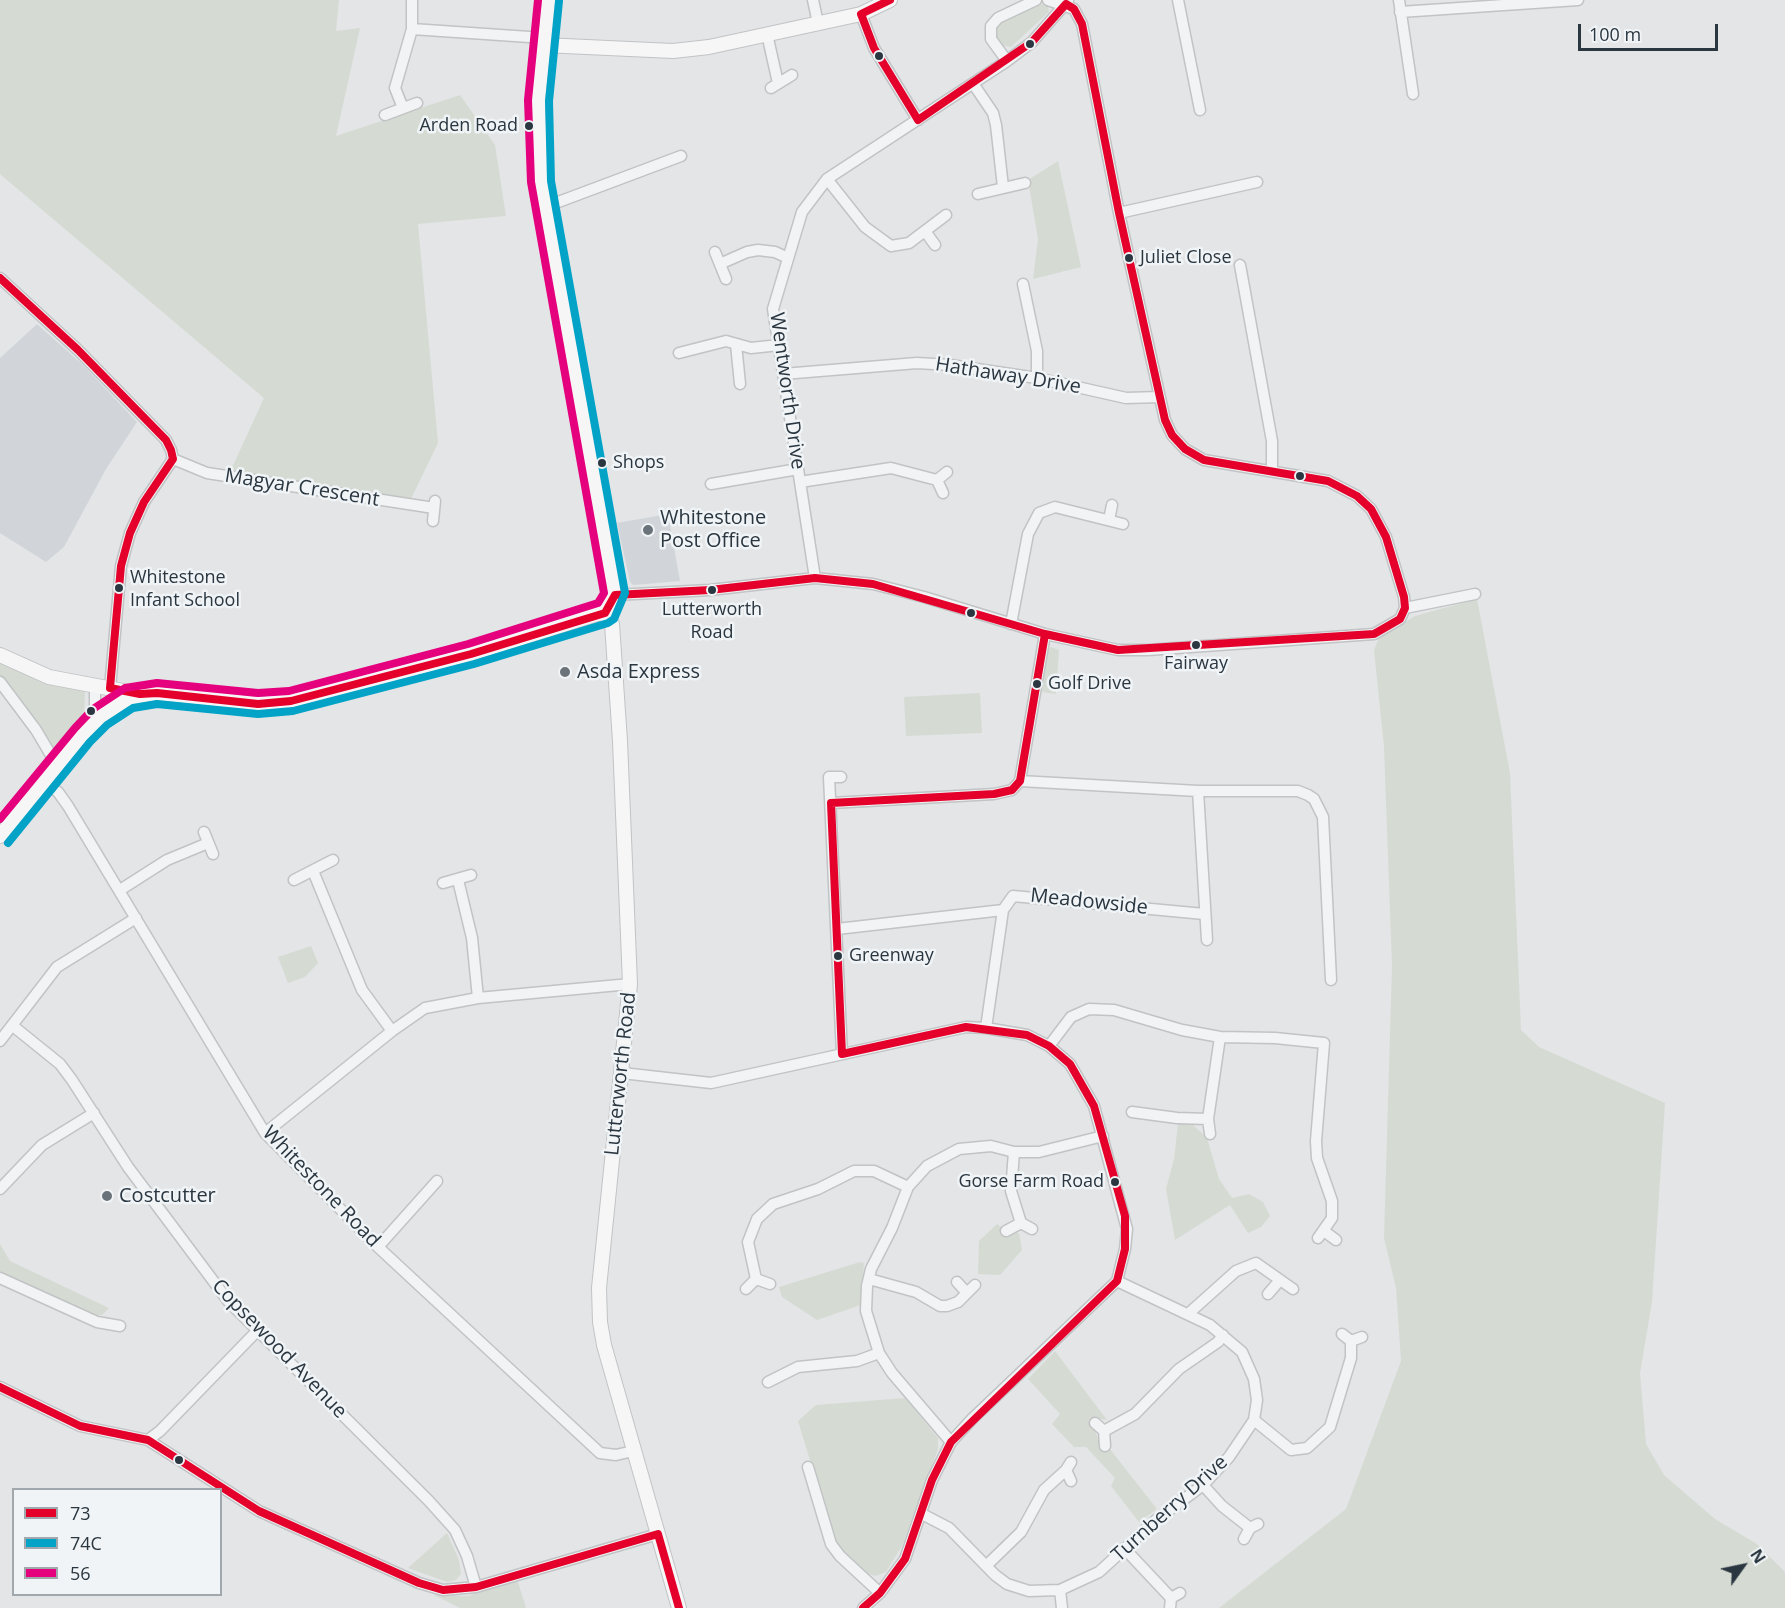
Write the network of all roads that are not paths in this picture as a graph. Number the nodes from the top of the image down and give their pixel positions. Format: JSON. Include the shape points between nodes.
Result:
{"nodes":[{"id":1,"x":412,"y":0,"type":"edge"},
{"id":2,"x":549,"y":0,"type":"edge"},
{"id":3,"x":813,"y":0,"type":"edge"},
{"id":4,"x":890,"y":0,"type":"edge"},
{"id":5,"x":1036,"y":0,"type":"edge"},
{"id":6,"x":1048,"y":0,"type":"edge"},
{"id":7,"x":1178,"y":0,"type":"edge"},
{"id":8,"x":1578,"y":0,"type":"edge"},
{"id":9,"x":1068,"y":2,"type":"edge"},
{"id":10,"x":1399,"y":6,"type":"edge"},
{"id":11,"x":861,"y":14,"type":"junction"},
{"id":12,"x":818,"y":23,"type":"junction"},
{"id":13,"x":412,"y":29,"type":"junction"},
{"id":14,"x":767,"y":34,"type":"junction"},
{"id":15,"x":544,"y":41,"type":"junction"},
{"id":16,"x":1007,"y":61,"type":"junction"},
{"id":17,"x":792,"y":75,"type":"dead end"},
{"id":18,"x":974,"y":85,"type":"junction"},
{"id":19,"x":1413,"y":94,"type":"dead end"},
{"id":20,"x":417,"y":103,"type":"dead end"},
{"id":21,"x":403,"y":108,"type":"junction"},
{"id":22,"x":1200,"y":110,"type":"dead end"},
{"id":23,"x":385,"y":115,"type":"dead end"},
{"id":24,"x":918,"y":120,"type":"junction"},
{"id":25,"x":681,"y":156,"type":"dead end"},
{"id":26,"x":827,"y":179,"type":"junction"},
{"id":27,"x":1257,"y":182,"type":"dead end"},
{"id":28,"x":1024,"y":183,"type":"dead end"},
{"id":29,"x":1003,"y":187,"type":"junction"},
{"id":30,"x":978,"y":194,"type":"dead end"},
{"id":31,"x":545,"y":207,"type":"junction"},
{"id":32,"x":1119,"y":213,"type":"junction"},
{"id":33,"x":946,"y":215,"type":"dead end"},
{"id":34,"x":925,"y":231,"type":"junction"},
{"id":35,"x":935,"y":245,"type":"dead end"},
{"id":36,"x":715,"y":252,"type":"dead end"},
{"id":37,"x":789,"y":258,"type":"junction"},
{"id":38,"x":722,"y":263,"type":"junction"},
{"id":39,"x":1230,"y":275,"type":"dead end"},
{"id":40,"x":0,"y":278,"type":"edge"},
{"id":41,"x":726,"y":279,"type":"dead end"},
{"id":42,"x":1023,"y":284,"type":"dead end"},
{"id":43,"x":736,"y":344,"type":"junction"},
{"id":44,"x":779,"y":345,"type":"junction"},
{"id":45,"x":679,"y":353,"type":"dead end"},
{"id":46,"x":783,"y":374,"type":"junction"},
{"id":47,"x":1037,"y":378,"type":"junction"},
{"id":48,"x":740,"y":384,"type":"dead end"},
{"id":49,"x":1160,"y":397,"type":"junction"},
{"id":50,"x":174,"y":459,"type":"junction"},
{"id":51,"x":798,"y":469,"type":"junction"},
{"id":52,"x":1272,"y":470,"type":"junction"},
{"id":53,"x":947,"y":472,"type":"dead end"},
{"id":54,"x":937,"y":480,"type":"junction"},
{"id":55,"x":800,"y":482,"type":"junction"},
{"id":56,"x":711,"y":484,"type":"dead end"},
{"id":57,"x":943,"y":493,"type":"dead end"},
{"id":58,"x":1112,"y":505,"type":"dead end"},
{"id":59,"x":1109,"y":520,"type":"junction"},
{"id":60,"x":433,"y":521,"type":"dead end"},
{"id":61,"x":1124,"y":524,"type":"dead end"},
{"id":62,"x":815,"y":578,"type":"junction"},
{"id":63,"x":1475,"y":594,"type":"dead end"},
{"id":64,"x":615,"y":595,"type":"junction"},
{"id":65,"x":1405,"y":608,"type":"junction"},
{"id":66,"x":605,"y":613,"type":"junction"},
{"id":67,"x":1011,"y":624,"type":"junction"},
{"id":68,"x":1045,"y":634,"type":"junction"},
{"id":69,"x":0,"y":655,"type":"edge"},
{"id":70,"x":0,"y":682,"type":"edge"},
{"id":71,"x":95,"y":687,"type":"junction"},
{"id":72,"x":110,"y":688,"type":"junction"},
{"id":73,"x":140,"y":694,"type":"junction"},
{"id":74,"x":95,"y":722,"type":"junction"},
{"id":75,"x":58,"y":767,"type":"junction"},
{"id":76,"x":841,"y":777,"type":"dead end"},
{"id":77,"x":1020,"y":781,"type":"junction"},
{"id":78,"x":46,"y":783,"type":"junction"},
{"id":79,"x":1198,"y":791,"type":"junction"},
{"id":80,"x":831,"y":804,"type":"junction"},
{"id":81,"x":0,"y":836,"type":"edge"},
{"id":82,"x":213,"y":854,"type":"dead end"},
{"id":83,"x":333,"y":860,"type":"dead end"},
{"id":84,"x":313,"y":871,"type":"junction"},
{"id":85,"x":471,"y":875,"type":"dead end"},
{"id":86,"x":294,"y":880,"type":"dead end"},
{"id":87,"x":458,"y":880,"type":"junction"},
{"id":88,"x":443,"y":883,"type":"dead end"},
{"id":89,"x":120,"y":890,"type":"junction"},
{"id":90,"x":1003,"y":910,"type":"junction"},
{"id":91,"x":1204,"y":914,"type":"junction"},
{"id":92,"x":136,"y":918,"type":"junction"},
{"id":93,"x":837,"y":929,"type":"junction"},
{"id":94,"x":1207,"y":940,"type":"dead end"},
{"id":95,"x":1332,"y":980,"type":"dead end"},
{"id":96,"x":630,"y":984,"type":"junction"},
{"id":97,"x":478,"y":998,"type":"junction"},
{"id":98,"x":13,"y":1026,"type":"junction"},
{"id":99,"x":986,"y":1028,"type":"junction"},
{"id":100,"x":392,"y":1031,"type":"junction"},
{"id":101,"x":1220,"y":1037,"type":"junction"},
{"id":102,"x":0,"y":1041,"type":"edge"},
{"id":103,"x":1049,"y":1046,"type":"junction"},
{"id":104,"x":842,"y":1054,"type":"junction"},
{"id":105,"x":622,"y":1073,"type":"junction"},
{"id":106,"x":1132,"y":1112,"type":"dead end"},
{"id":107,"x":94,"y":1113,"type":"junction"},
{"id":108,"x":1208,"y":1119,"type":"junction"},
{"id":109,"x":266,"y":1133,"type":"junction"},
{"id":110,"x":1210,"y":1134,"type":"dead end"},
{"id":111,"x":1103,"y":1136,"type":"junction"},
{"id":112,"x":1014,"y":1152,"type":"junction"},
{"id":113,"x":437,"y":1181,"type":"dead end"},
{"id":114,"x":908,"y":1187,"type":"junction"},
{"id":115,"x":0,"y":1189,"type":"edge"},
{"id":116,"x":1021,"y":1223,"type":"junction"},
{"id":117,"x":1032,"y":1229,"type":"dead end"},
{"id":118,"x":1006,"y":1231,"type":"dead end"},
{"id":119,"x":1336,"y":1240,"type":"dead end"},
{"id":120,"x":378,"y":1247,"type":"junction"},
{"id":121,"x":0,"y":1278,"type":"edge"},
{"id":122,"x":756,"y":1279,"type":"junction"},
{"id":123,"x":869,"y":1279,"type":"junction"},
{"id":124,"x":1280,"y":1280,"type":"junction"},
{"id":125,"x":1117,"y":1281,"type":"junction"},
{"id":126,"x":957,"y":1282,"type":"dead end"},
{"id":127,"x":770,"y":1284,"type":"dead end"},
{"id":128,"x":746,"y":1289,"type":"dead end"},
{"id":129,"x":1293,"y":1289,"type":"dead end"},
{"id":130,"x":1268,"y":1294,"type":"dead end"},
{"id":131,"x":1188,"y":1314,"type":"junction"},
{"id":132,"x":120,"y":1326,"type":"dead end"},
{"id":133,"x":257,"y":1331,"type":"junction"},
{"id":134,"x":1342,"y":1334,"type":"dead end"},
{"id":135,"x":1223,"y":1335,"type":"junction"},
{"id":136,"x":1362,"y":1337,"type":"dead end"},
{"id":137,"x":1351,"y":1341,"type":"junction"},
{"id":138,"x":879,"y":1353,"type":"junction"},
{"id":139,"x":0,"y":1387,"type":"edge"},
{"id":140,"x":782,"y":1387,"type":"dead end"},
{"id":141,"x":1254,"y":1420,"type":"junction"},
{"id":142,"x":1095,"y":1423,"type":"dead end"},
{"id":143,"x":1104,"y":1431,"type":"junction"},
{"id":144,"x":148,"y":1440,"type":"junction"},
{"id":145,"x":951,"y":1442,"type":"junction"},
{"id":146,"x":1105,"y":1446,"type":"dead end"},
{"id":147,"x":633,"y":1451,"type":"junction"},
{"id":148,"x":808,"y":1467,"type":"dead end"},
{"id":149,"x":1069,"y":1471,"type":"dead end"},
{"id":150,"x":1203,"y":1485,"type":"junction"},
{"id":151,"x":922,"y":1514,"type":"junction"},
{"id":152,"x":658,"y":1534,"type":"junction"},
{"id":153,"x":1244,"y":1539,"type":"dead end"},
{"id":154,"x":1124,"y":1548,"type":"junction"},
{"id":155,"x":987,"y":1565,"type":"junction"},
{"id":156,"x":476,"y":1587,"type":"junction"},
{"id":157,"x":1060,"y":1590,"type":"junction"},
{"id":158,"x":880,"y":1593,"type":"junction"},
{"id":159,"x":1174,"y":1600,"type":"edge"},
{"id":160,"x":679,"y":1608,"type":"edge"},
{"id":161,"x":864,"y":1608,"type":"edge"},
{"id":162,"x":1062,"y":1608,"type":"edge"}],
"edges":[{"from":1,"to":13,"type":"street"},
{"from":2,"to":15,"type":"main road"},
{"from":3,"to":12,"type":"street"},
{"from":4,"to":11,"type":"main road"},
{"from":5,"to":16,"type":"street","via":[[999,18],[991,27],[991,39]]},
{"from":6,"to":9,"type":"street"},
{"from":7,"to":22,"type":"street"},
{"from":8,"to":10,"type":"street"},
{"from":9,"to":16,"type":"street","name":"Wentworth Drive","via":[[1032,42]]},
{"from":9,"to":32,"type":"street","via":[[1082,24]]},
{"from":10,"to":19,"type":"street"},
{"from":11,"to":12,"type":"main road"},
{"from":11,"to":24,"type":"street","via":[[874,48]]},
{"from":12,"to":14,"type":"main road"},
{"from":13,"to":15,"type":"street"},
{"from":13,"to":21,"type":"street","via":[[395,88]]},
{"from":14,"to":15,"type":"main road","via":[[673,51]]},
{"from":14,"to":17,"type":"street","via":[[775,86]]},
{"from":15,"to":31,"type":"main road","via":[[538,101]]},
{"from":16,"to":18,"type":"street","name":"Wentworth Drive"},
{"from":18,"to":24,"type":"street","name":"Wentworth Drive"},
{"from":18,"to":29,"type":"street","via":[[996,124]]},
{"from":20,"to":21,"type":"street"},
{"from":21,"to":23,"type":"street"},
{"from":24,"to":26,"type":"street","name":"Wentworth Drive"},
{"from":25,"to":31,"type":"street"},
{"from":26,"to":34,"type":"street","via":[[865,227],[884,244],[897,247]]},
{"from":26,"to":37,"type":"street","name":"Wentworth Drive","via":[[802,212]]},
{"from":27,"to":32,"type":"street"},
{"from":28,"to":29,"type":"street"},
{"from":29,"to":30,"type":"street"},
{"from":31,"to":64,"type":"main road"},
{"from":32,"to":49,"type":"street"},
{"from":33,"to":34,"type":"street"},
{"from":34,"to":35,"type":"street"},
{"from":36,"to":38,"type":"street"},
{"from":37,"to":38,"type":"street","via":[[758,250]]},
{"from":37,"to":44,"type":"street","name":"Wentworth Drive","via":[[773,309]]},
{"from":38,"to":41,"type":"street"},
{"from":39,"to":52,"type":"street","via":[[1241,269],[1272,441]]},
{"from":40,"to":50,"type":"street","via":[[166,440]]},
{"from":42,"to":47,"type":"street","via":[[1037,351]]},
{"from":43,"to":44,"type":"street","via":[[751,348]]},
{"from":43,"to":45,"type":"street","via":[[726,341]]},
{"from":43,"to":48,"type":"street"},
{"from":44,"to":46,"type":"street","name":"Wentworth Drive"},
{"from":46,"to":47,"type":"street","name":"Hathaway Drive","via":[[917,363],[950,364]]},
{"from":46,"to":51,"type":"street","name":"Wentworth Drive"},
{"from":47,"to":49,"type":"street","name":"Hathaway Drive","via":[[1126,398]]},
{"from":49,"to":52,"type":"street","via":[[1172,435],[1185,449],[1204,460]]},
{"from":50,"to":60,"type":"street","name":"Magyar Crescent","via":[[207,473],[434,504]]},
{"from":50,"to":72,"type":"street","via":[[144,502],[124,555]]},
{"from":51,"to":55,"type":"street","name":"Wentworth Drive"},
{"from":51,"to":56,"type":"street"},
{"from":52,"to":65,"type":"street","via":[[1347,488],[1371,509],[1386,537]]},
{"from":53,"to":54,"type":"street"},
{"from":54,"to":55,"type":"street","via":[[891,468]]},
{"from":54,"to":57,"type":"street"},
{"from":55,"to":62,"type":"street","name":"Wentworth Drive"},
{"from":58,"to":59,"type":"street"},
{"from":59,"to":61,"type":"street"},
{"from":59,"to":67,"type":"street","via":[[1055,507],[1039,513],[1028,534]]},
{"from":62,"to":64,"type":"street","via":[[710,590]]},
{"from":62,"to":67,"type":"street","via":[[873,584]]},
{"from":63,"to":65,"type":"street"},
{"from":64,"to":66,"type":"main road"},
{"from":65,"to":68,"type":"street","via":[[1400,619],[1374,634],[1118,650]]},
{"from":66,"to":73,"type":"main road","via":[[471,654],[291,701],[258,704]]},
{"from":66,"to":96,"type":"main road","name":"Lutterworth Road","via":[[612,624],[620,741]]},
{"from":67,"to":68,"type":"street"},
{"from":68,"to":77,"type":"street"},
{"from":69,"to":71,"type":"main road","via":[[49,677]]},
{"from":70,"to":75,"type":"street"},
{"from":71,"to":72,"type":"main road"},
{"from":71,"to":74,"type":"street"},
{"from":72,"to":73,"type":"main road"},
{"from":73,"to":74,"type":"main road","via":[[115,706]]},
{"from":74,"to":75,"type":"main road"},
{"from":75,"to":78,"type":"main road"},
{"from":76,"to":80,"type":"street","via":[[829,777]]},
{"from":77,"to":79,"type":"street"},
{"from":77,"to":80,"type":"street","via":[[1006,793]]},
{"from":78,"to":81,"type":"main road"},
{"from":78,"to":89,"type":"street","name":"Whitestone Road","via":[[68,806]]},
{"from":79,"to":91,"type":"street"},
{"from":79,"to":95,"type":"street","via":[[1298,791],[1314,799],[1323,817]]},
{"from":80,"to":93,"type":"street"},
{"from":82,"to":89,"type":"street","via":[[206,837]]},
{"from":83,"to":84,"type":"street"},
{"from":84,"to":86,"type":"street"},
{"from":84,"to":100,"type":"street","via":[[362,990]]},
{"from":85,"to":87,"type":"street"},
{"from":87,"to":88,"type":"street"},
{"from":87,"to":97,"type":"street","via":[[472,938]]},
{"from":89,"to":92,"type":"street","name":"Whitestone Road"},
{"from":90,"to":91,"type":"street","name":"Meadowside","via":[[1008,900],[1019,895]]},
{"from":90,"to":93,"type":"street"},
{"from":90,"to":99,"type":"street","name":"Meadowside"},
{"from":91,"to":94,"type":"street"},
{"from":92,"to":98,"type":"street","via":[[57,967]]},
{"from":92,"to":109,"type":"street","name":"Whitestone Road"},
{"from":93,"to":104,"type":"street"},
{"from":96,"to":97,"type":"street"},
{"from":96,"to":105,"type":"main road","name":"Lutterworth Road"},
{"from":97,"to":100,"type":"street","via":[[425,1008]]},
{"from":98,"to":102,"type":"street"},
{"from":98,"to":107,"type":"street","name":"Copsewood Avenue","via":[[60,1064]]},
{"from":99,"to":103,"type":"street","via":[[1027,1035]]},
{"from":99,"to":104,"type":"street","via":[[966,1027]]},
{"from":100,"to":109,"type":"street"},
{"from":101,"to":103,"type":"street","via":[[1114,1010],[1089,1009],[1071,1017]]},
{"from":101,"to":108,"type":"street"},
{"from":101,"to":119,"type":"street","via":[[1324,1043],[1316,1141],[1317,1158],[1332,1201],[1332,1218],[1321,1234]]},
{"from":103,"to":111,"type":"street","via":[[1070,1064],[1094,1106]]},
{"from":104,"to":105,"type":"street","via":[[711,1083]]},
{"from":105,"to":147,"type":"main road","name":"Lutterworth Road","via":[[599,1288],[604,1345]]},
{"from":106,"to":108,"type":"street","via":[[1144,1118]]},
{"from":107,"to":115,"type":"street","via":[[42,1145]]},
{"from":107,"to":133,"type":"street","name":"Copsewood Avenue","via":[[161,1213],[229,1302]]},
{"from":108,"to":110,"type":"street"},
{"from":109,"to":120,"type":"street","name":"Whitestone Road"},
{"from":111,"to":112,"type":"street","via":[[1039,1152]]},
{"from":111,"to":125,"type":"street","via":[[1127,1229]]},
{"from":112,"to":114,"type":"street","via":[[991,1146],[959,1149],[932,1162]]},
{"from":112,"to":116,"type":"street","via":[[1011,1191]]},
{"from":113,"to":120,"type":"street"},
{"from":114,"to":122,"type":"street","via":[[874,1171],[854,1171],[818,1189],[773,1204],[757,1219],[748,1242]]},
{"from":114,"to":123,"type":"street"},
{"from":116,"to":117,"type":"street"},
{"from":116,"to":118,"type":"street"},
{"from":120,"to":147,"type":"street","name":"Whitestone Road","via":[[600,1453]]},
{"from":121,"to":132,"type":"street","via":[[97,1322]]},
{"from":122,"to":127,"type":"street"},
{"from":122,"to":128,"type":"street"},
{"from":123,"to":126,"type":"street","via":[[916,1292],[940,1306],[958,1302],[971,1289]]},
{"from":123,"to":138,"type":"street","via":[[866,1311]]},
{"from":124,"to":129,"type":"street"},
{"from":124,"to":130,"type":"street"},
{"from":124,"to":131,"type":"street","via":[[1256,1263],[1243,1267]]},
{"from":125,"to":131,"type":"street"},
{"from":125,"to":145,"type":"street"},
{"from":131,"to":135,"type":"street"},
{"from":133,"to":144,"type":"street"},
{"from":133,"to":156,"type":"street","name":"Copsewood Avenue","via":[[454,1530]]},
{"from":134,"to":137,"type":"street"},
{"from":135,"to":141,"type":"street","via":[[1250,1365],[1257,1400]]},
{"from":135,"to":143,"type":"street","via":[[1179,1369],[1135,1414]]},
{"from":136,"to":137,"type":"street"},
{"from":137,"to":141,"type":"street","via":[[1351,1358],[1330,1428],[1307,1448],[1291,1450]]},
{"from":138,"to":140,"type":"street","via":[[857,1361],[798,1367],[772,1379]]},
{"from":138,"to":145,"type":"street"},
{"from":139,"to":144,"type":"street","via":[[80,1426]]},
{"from":141,"to":150,"type":"street","name":"Turnberry Drive","via":[[1229,1457]]},
{"from":142,"to":143,"type":"street"},
{"from":143,"to":146,"type":"street"},
{"from":144,"to":156,"type":"street","via":[[259,1511],[419,1583],[443,1590]]},
{"from":145,"to":151,"type":"street","via":[[932,1480]]},
{"from":147,"to":152,"type":"main road","name":"Lutterworth Road"},
{"from":148,"to":158,"type":"street","via":[[831,1544]]},
{"from":149,"to":155,"type":"street","via":[[1044,1490],[1021,1532]]},
{"from":150,"to":153,"type":"street","via":[[1222,1506],[1254,1526]]},
{"from":150,"to":154,"type":"street","name":"Turnberry Drive"},
{"from":151,"to":155,"type":"street","name":"Turnberry Drive","via":[[949,1528]]},
{"from":151,"to":158,"type":"street","via":[[905,1559]]},
{"from":152,"to":156,"type":"street"},
{"from":152,"to":160,"type":"main road","name":"Lutterworth Road"},
{"from":154,"to":157,"type":"street","name":"Turnberry Drive","via":[[1089,1579]]},
{"from":154,"to":159,"type":"street"},
{"from":155,"to":157,"type":"street","name":"Turnberry Drive","via":[[1007,1584],[1029,1591]]},
{"from":157,"to":162,"type":"street"},
{"from":158,"to":161,"type":"street"}]}
